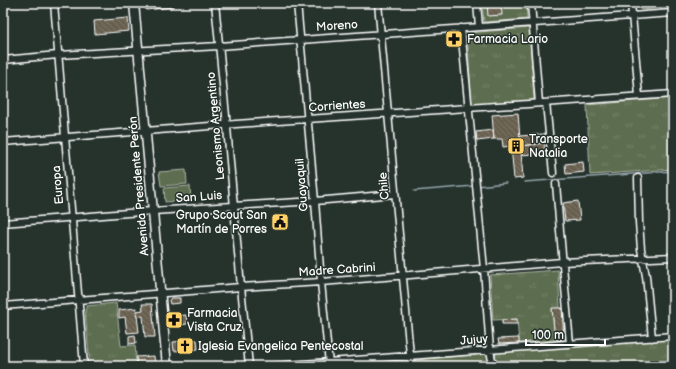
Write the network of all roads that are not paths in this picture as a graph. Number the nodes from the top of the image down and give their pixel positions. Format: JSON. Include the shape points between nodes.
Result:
{"nodes":[{"id":1,"x":54,"y":3,"type":"edge"},
{"id":2,"x":134,"y":3,"type":"edge"},
{"id":3,"x":215,"y":3,"type":"edge"},
{"id":4,"x":296,"y":3,"type":"edge"},
{"id":5,"x":378,"y":3,"type":"edge"},
{"id":6,"x":477,"y":3,"type":"edge"},
{"id":7,"x":531,"y":3,"type":"edge"},
{"id":8,"x":631,"y":3,"type":"edge"},
{"id":9,"x":673,"y":13,"type":"edge"},
{"id":10,"x":632,"y":16,"type":"junction"},
{"id":11,"x":532,"y":23,"type":"junction"},
{"id":12,"x":479,"y":27,"type":"junction"},
{"id":13,"x":461,"y":28,"type":"junction"},
{"id":14,"x":381,"y":34,"type":"junction"},
{"id":15,"x":300,"y":40,"type":"junction"},
{"id":16,"x":219,"y":46,"type":"junction"},
{"id":17,"x":139,"y":50,"type":"junction"},
{"id":18,"x":58,"y":55,"type":"junction"},
{"id":19,"x":3,"y":60,"type":"edge"},
{"id":20,"x":673,"y":94,"type":"edge"},
{"id":21,"x":639,"y":96,"type":"junction"},
{"id":22,"x":546,"y":102,"type":"junction"},
{"id":23,"x":539,"y":103,"type":"junction"},
{"id":24,"x":469,"y":108,"type":"junction"},
{"id":25,"x":388,"y":113,"type":"junction"},
{"id":26,"x":307,"y":119,"type":"junction"},
{"id":27,"x":227,"y":124,"type":"junction"},
{"id":28,"x":146,"y":131,"type":"junction"},
{"id":29,"x":65,"y":137,"type":"junction"},
{"id":30,"x":3,"y":142,"type":"edge"},
{"id":31,"x":553,"y":173,"type":"dead end"},
{"id":32,"x":638,"y":178,"type":"dead end"},
{"id":33,"x":556,"y":184,"type":"dead end"},
{"id":34,"x":395,"y":194,"type":"junction"},
{"id":35,"x":315,"y":200,"type":"junction"},
{"id":36,"x":234,"y":206,"type":"junction"},
{"id":37,"x":153,"y":211,"type":"junction"},
{"id":38,"x":72,"y":218,"type":"junction"},
{"id":39,"x":3,"y":223,"type":"edge"},
{"id":40,"x":673,"y":257,"type":"edge"},
{"id":41,"x":642,"y":258,"type":"junction"},
{"id":42,"x":562,"y":262,"type":"junction"},
{"id":43,"x":484,"y":269,"type":"junction"},
{"id":44,"x":403,"y":276,"type":"junction"},
{"id":45,"x":321,"y":282,"type":"junction"},
{"id":46,"x":241,"y":287,"type":"junction"},
{"id":47,"x":160,"y":294,"type":"junction"},
{"id":48,"x":78,"y":301,"type":"junction"},
{"id":49,"x":3,"y":306,"type":"edge"},
{"id":50,"x":673,"y":336,"type":"edge"},
{"id":51,"x":652,"y":338,"type":"junction"},
{"id":52,"x":570,"y":344,"type":"junction"},
{"id":53,"x":490,"y":350,"type":"junction"},
{"id":54,"x":410,"y":356,"type":"junction"},
{"id":55,"x":329,"y":364,"type":"edge"},
{"id":56,"x":84,"y":366,"type":"edge"},
{"id":57,"x":167,"y":366,"type":"edge"},
{"id":58,"x":249,"y":366,"type":"edge"},
{"id":59,"x":276,"y":366,"type":"edge"},
{"id":60,"x":411,"y":366,"type":"edge"},
{"id":61,"x":493,"y":366,"type":"edge"}],
"edges":[{"from":1,"to":18,"type":"street","name":"Europa"},
{"from":2,"to":17,"type":"main road","name":"Avenida Presidente Perón"},
{"from":3,"to":16,"type":"street","name":"Leonismo Argentino"},
{"from":4,"to":15,"type":"street","name":"Guayaquil"},
{"from":5,"to":14,"type":"street","name":"Chile"},
{"from":6,"to":12,"type":"street"},
{"from":7,"to":11,"type":"street"},
{"from":8,"to":10,"type":"street"},
{"from":9,"to":10,"type":"street","name":"Moreno"},
{"from":10,"to":11,"type":"street","name":"Moreno"},
{"from":10,"to":21,"type":"street"},
{"from":11,"to":12,"type":"street","name":"Moreno"},
{"from":11,"to":23,"type":"street"},
{"from":12,"to":13,"type":"street","name":"Moreno"},
{"from":13,"to":14,"type":"street","name":"Moreno"},
{"from":13,"to":24,"type":"street"},
{"from":14,"to":15,"type":"street","name":"Moreno"},
{"from":14,"to":25,"type":"street","name":"Chile"},
{"from":15,"to":16,"type":"street","name":"Moreno"},
{"from":15,"to":26,"type":"street","name":"Guayaquil"},
{"from":16,"to":17,"type":"street","name":"Moreno"},
{"from":16,"to":27,"type":"street","name":"Leonismo Argentino"},
{"from":17,"to":18,"type":"street","name":"Moreno"},
{"from":17,"to":28,"type":"main road","name":"Avenida Presidente Perón"},
{"from":18,"to":19,"type":"street","name":"Moreno"},
{"from":18,"to":29,"type":"street","name":"Europa"},
{"from":20,"to":21,"type":"street","name":"Corrientes"},
{"from":21,"to":22,"type":"street","name":"Corrientes"},
{"from":22,"to":23,"type":"street","name":"Corrientes"},
{"from":22,"to":31,"type":"street"},
{"from":23,"to":24,"type":"street","name":"Corrientes"},
{"from":24,"to":25,"type":"street","name":"Corrientes"},
{"from":24,"to":43,"type":"street"},
{"from":25,"to":26,"type":"street","name":"Corrientes"},
{"from":25,"to":34,"type":"street","name":"Chile"},
{"from":26,"to":27,"type":"street","name":"Corrientes"},
{"from":26,"to":35,"type":"street","name":"Guayaquil"},
{"from":27,"to":28,"type":"street","name":"Corrientes"},
{"from":27,"to":36,"type":"street","name":"Leonismo Argentino"},
{"from":28,"to":29,"type":"street","name":"Corrientes"},
{"from":28,"to":37,"type":"main road","name":"Avenida Presidente Perón"},
{"from":29,"to":30,"type":"street","name":"Corrientes"},
{"from":29,"to":38,"type":"street","name":"Europa"},
{"from":32,"to":41,"type":"street"},
{"from":33,"to":42,"type":"street"},
{"from":34,"to":35,"type":"street","name":"San Luis"},
{"from":34,"to":44,"type":"street","name":"Chile"},
{"from":35,"to":36,"type":"street","name":"San Luis"},
{"from":35,"to":45,"type":"street","name":"Guayaquil"},
{"from":36,"to":37,"type":"street","name":"San Luis"},
{"from":36,"to":46,"type":"street","name":"Leonismo Argentino"},
{"from":37,"to":38,"type":"street","name":"San Luis"},
{"from":37,"to":47,"type":"main road","name":"Avenida Presidente Perón"},
{"from":38,"to":39,"type":"street","name":"San Luis"},
{"from":38,"to":48,"type":"street","name":"Europa"},
{"from":40,"to":41,"type":"street","name":"Madre Cabrini"},
{"from":41,"to":42,"type":"street","name":"Madre Cabrini"},
{"from":41,"to":51,"type":"street"},
{"from":42,"to":43,"type":"street","name":"Madre Cabrini"},
{"from":42,"to":52,"type":"street"},
{"from":43,"to":44,"type":"street","name":"Madre Cabrini"},
{"from":43,"to":53,"type":"street"},
{"from":44,"to":45,"type":"street","name":"Madre Cabrini"},
{"from":44,"to":54,"type":"street","name":"Chile"},
{"from":45,"to":46,"type":"street","name":"Madre Cabrini"},
{"from":45,"to":55,"type":"street","name":"Guayaquil"},
{"from":46,"to":47,"type":"street","name":"Madre Cabrini"},
{"from":46,"to":58,"type":"street","name":"Leonismo Argentino"},
{"from":47,"to":48,"type":"street","name":"Madre Cabrini"},
{"from":47,"to":57,"type":"main road","name":"Avenida Presidente Perón"},
{"from":48,"to":49,"type":"street","name":"Madre Cabrini"},
{"from":48,"to":56,"type":"street","name":"Europa"},
{"from":50,"to":51,"type":"street","name":"Jujuy"},
{"from":51,"to":52,"type":"street","name":"Jujuy"},
{"from":52,"to":53,"type":"street","name":"Jujuy"},
{"from":53,"to":54,"type":"street","name":"Jujuy"},
{"from":53,"to":61,"type":"street"},
{"from":54,"to":55,"type":"street","name":"Jujuy"},
{"from":54,"to":60,"type":"street","name":"Chile"},
{"from":55,"to":59,"type":"street","name":"Jujuy"}]}
